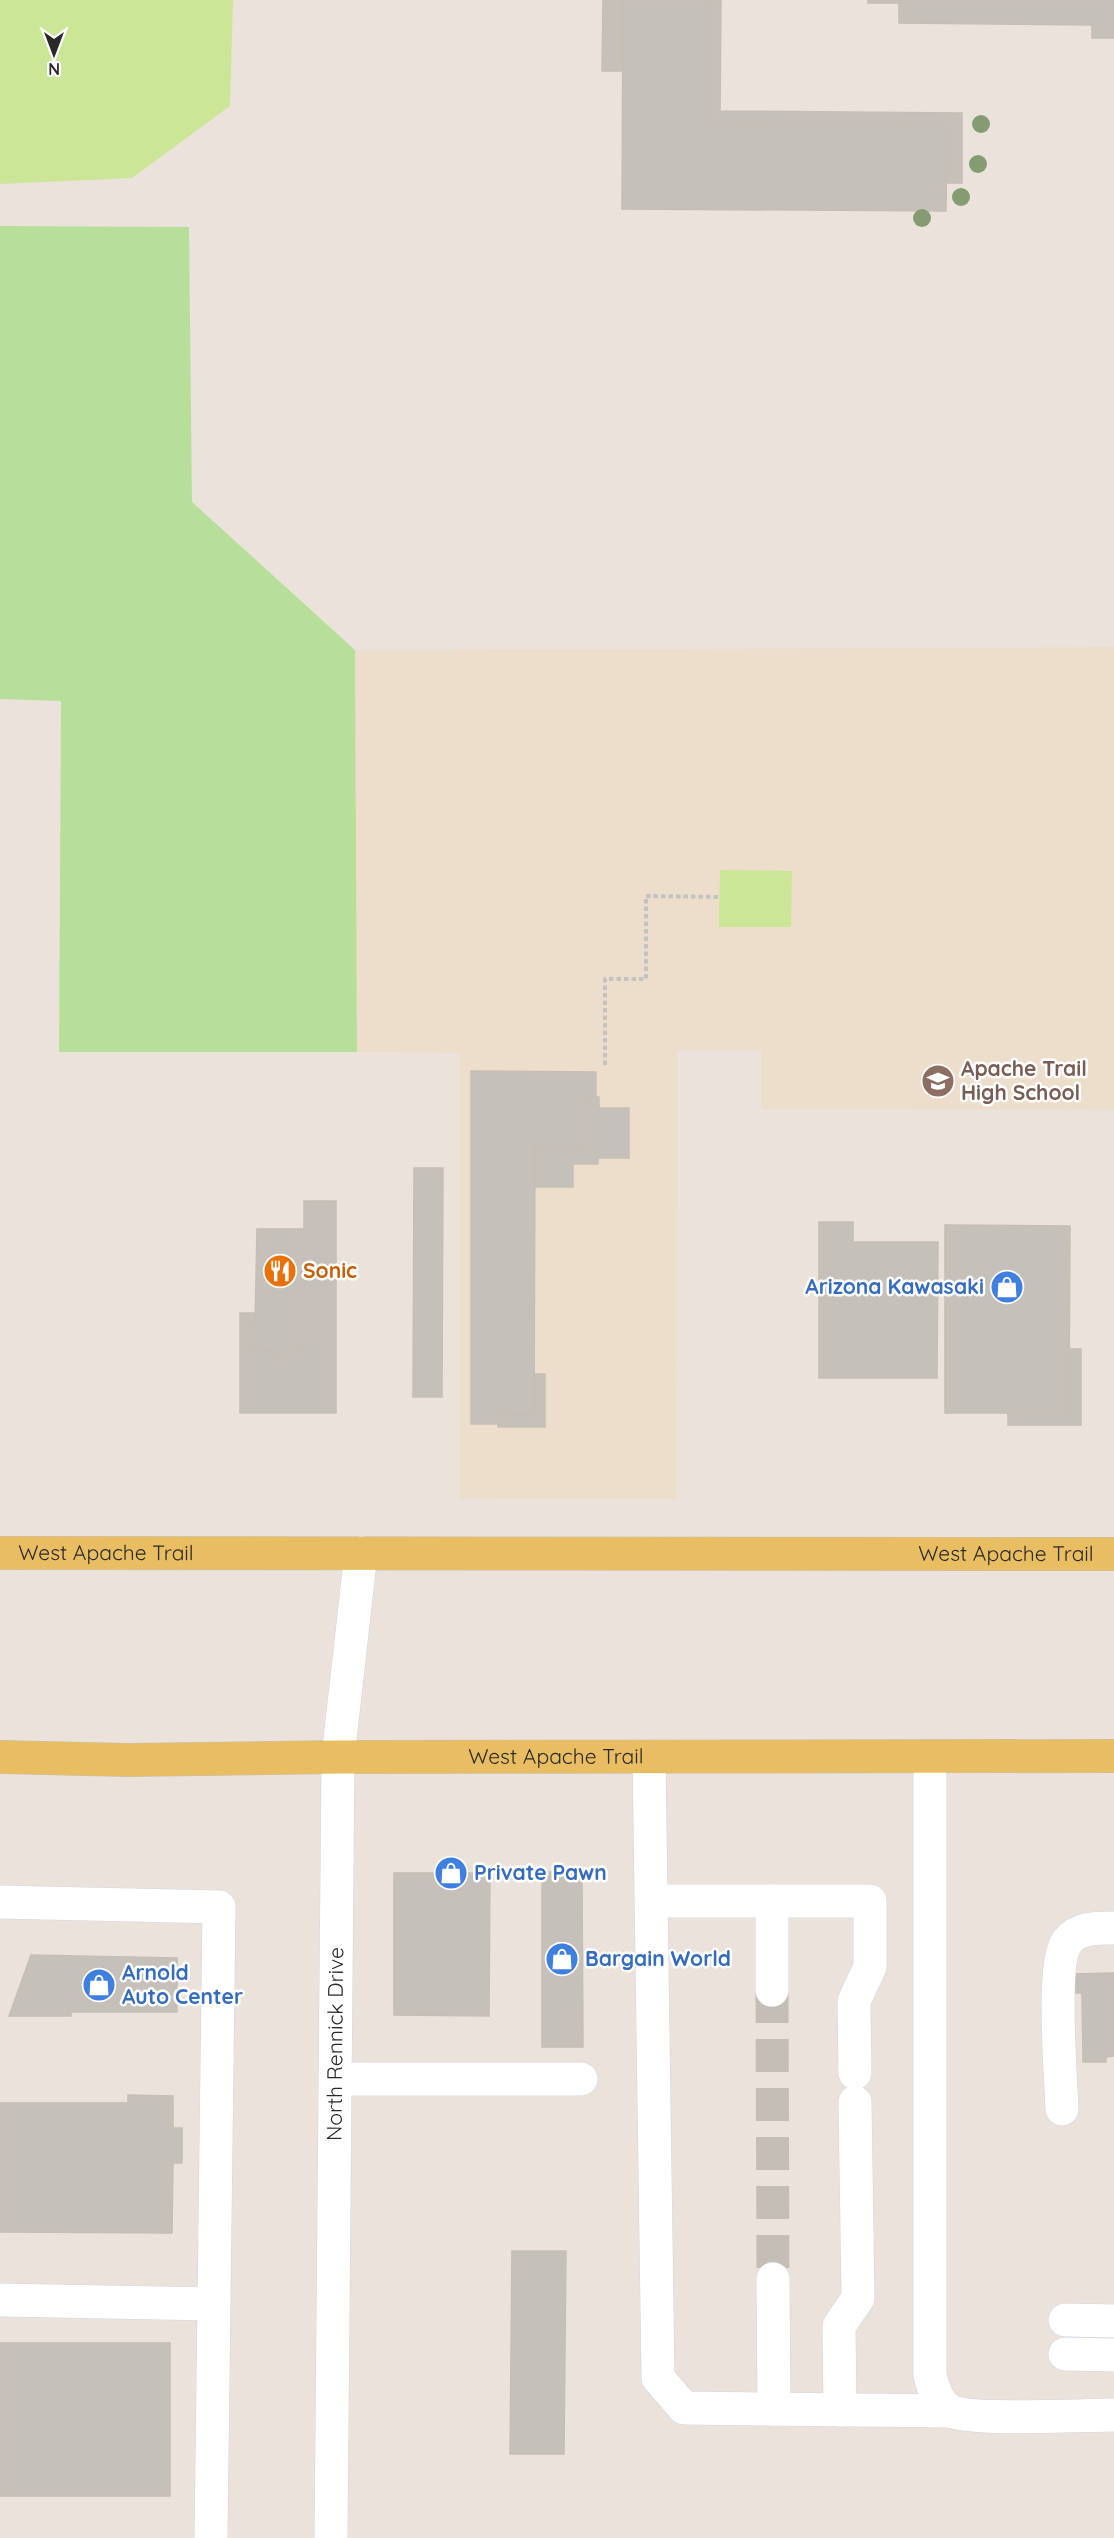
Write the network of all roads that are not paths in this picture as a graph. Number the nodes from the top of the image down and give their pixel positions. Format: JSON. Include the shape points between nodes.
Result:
{"nodes":[{"id":1,"x":0,"y":1553,"type":"edge"},
{"id":2,"x":361,"y":1553,"type":"junction"},
{"id":3,"x":1114,"y":1554,"type":"edge"},
{"id":4,"x":1114,"y":1756,"type":"edge"},
{"id":5,"x":0,"y":1757,"type":"edge"},
{"id":6,"x":338,"y":1757,"type":"junction"},
{"id":7,"x":649,"y":1757,"type":"junction"},
{"id":8,"x":930,"y":1757,"type":"junction"},
{"id":9,"x":652,"y":1901,"type":"junction"},
{"id":10,"x":772,"y":1901,"type":"junction"},
{"id":11,"x":0,"y":1902,"type":"edge"},
{"id":12,"x":1114,"y":1928,"type":"edge"},
{"id":13,"x":772,"y":1990,"type":"tunnel mouth"},
{"id":14,"x":336,"y":2079,"type":"junction"},
{"id":15,"x":581,"y":2079,"type":"dead end"},
{"id":16,"x":1062,"y":2109,"type":"dead end"},
{"id":17,"x":773,"y":2279,"type":"tunnel mouth"},
{"id":18,"x":0,"y":2300,"type":"edge"},
{"id":19,"x":213,"y":2304,"type":"junction"},
{"id":20,"x":1065,"y":2320,"type":"dead end"},
{"id":21,"x":1114,"y":2321,"type":"edge"},
{"id":22,"x":1065,"y":2354,"type":"dead end"},
{"id":23,"x":1114,"y":2355,"type":"edge"},
{"id":24,"x":774,"y":2409,"type":"junction"},
{"id":25,"x":840,"y":2410,"type":"junction"},
{"id":26,"x":950,"y":2411,"type":"junction"},
{"id":27,"x":1114,"y":2415,"type":"edge"},
{"id":28,"x":211,"y":2538,"type":"edge"},
{"id":29,"x":331,"y":2538,"type":"edge"}],
"edges":[{"from":1,"to":2,"type":"main road","name":"West Apache Trail"},
{"from":2,"to":3,"type":"main road","name":"West Apache Trail"},
{"from":2,"to":6,"type":"street","name":"North Rennick Drive"},
{"from":4,"to":8,"type":"main road","name":"West Apache Trail"},
{"from":5,"to":6,"type":"main road","name":"West Apache Trail"},
{"from":6,"to":7,"type":"main road","name":"West Apache Trail"},
{"from":6,"to":14,"type":"street","name":"North Rennick Drive"},
{"from":7,"to":8,"type":"main road","name":"West Apache Trail"},
{"from":7,"to":9,"type":"street"},
{"from":8,"to":26,"type":"street","via":[[930,2376],[936,2396]]},
{"from":9,"to":10,"type":"street"},
{"from":9,"to":24,"type":"street","via":[[658,2379],[684,2408]]},
{"from":10,"to":13,"type":"street"},
{"from":10,"to":25,"type":"street","via":[[870,1901],[870,1967],[854,2001],[858,2298],[839,2326]]},
{"from":11,"to":19,"type":"street","via":[[219,1907]]},
{"from":12,"to":16,"type":"street","via":[[1089,1928],[1067,1942],[1059,1965]]},
{"from":14,"to":15,"type":"street"},
{"from":14,"to":29,"type":"street","name":"North Rennick Drive"},
{"from":17,"to":24,"type":"street"},
{"from":18,"to":19,"type":"street"},
{"from":19,"to":28,"type":"street"},
{"from":20,"to":21,"type":"street"},
{"from":22,"to":23,"type":"street"},
{"from":24,"to":25,"type":"street"},
{"from":25,"to":26,"type":"street"},
{"from":26,"to":27,"type":"street","via":[[974,2415]]}]}
